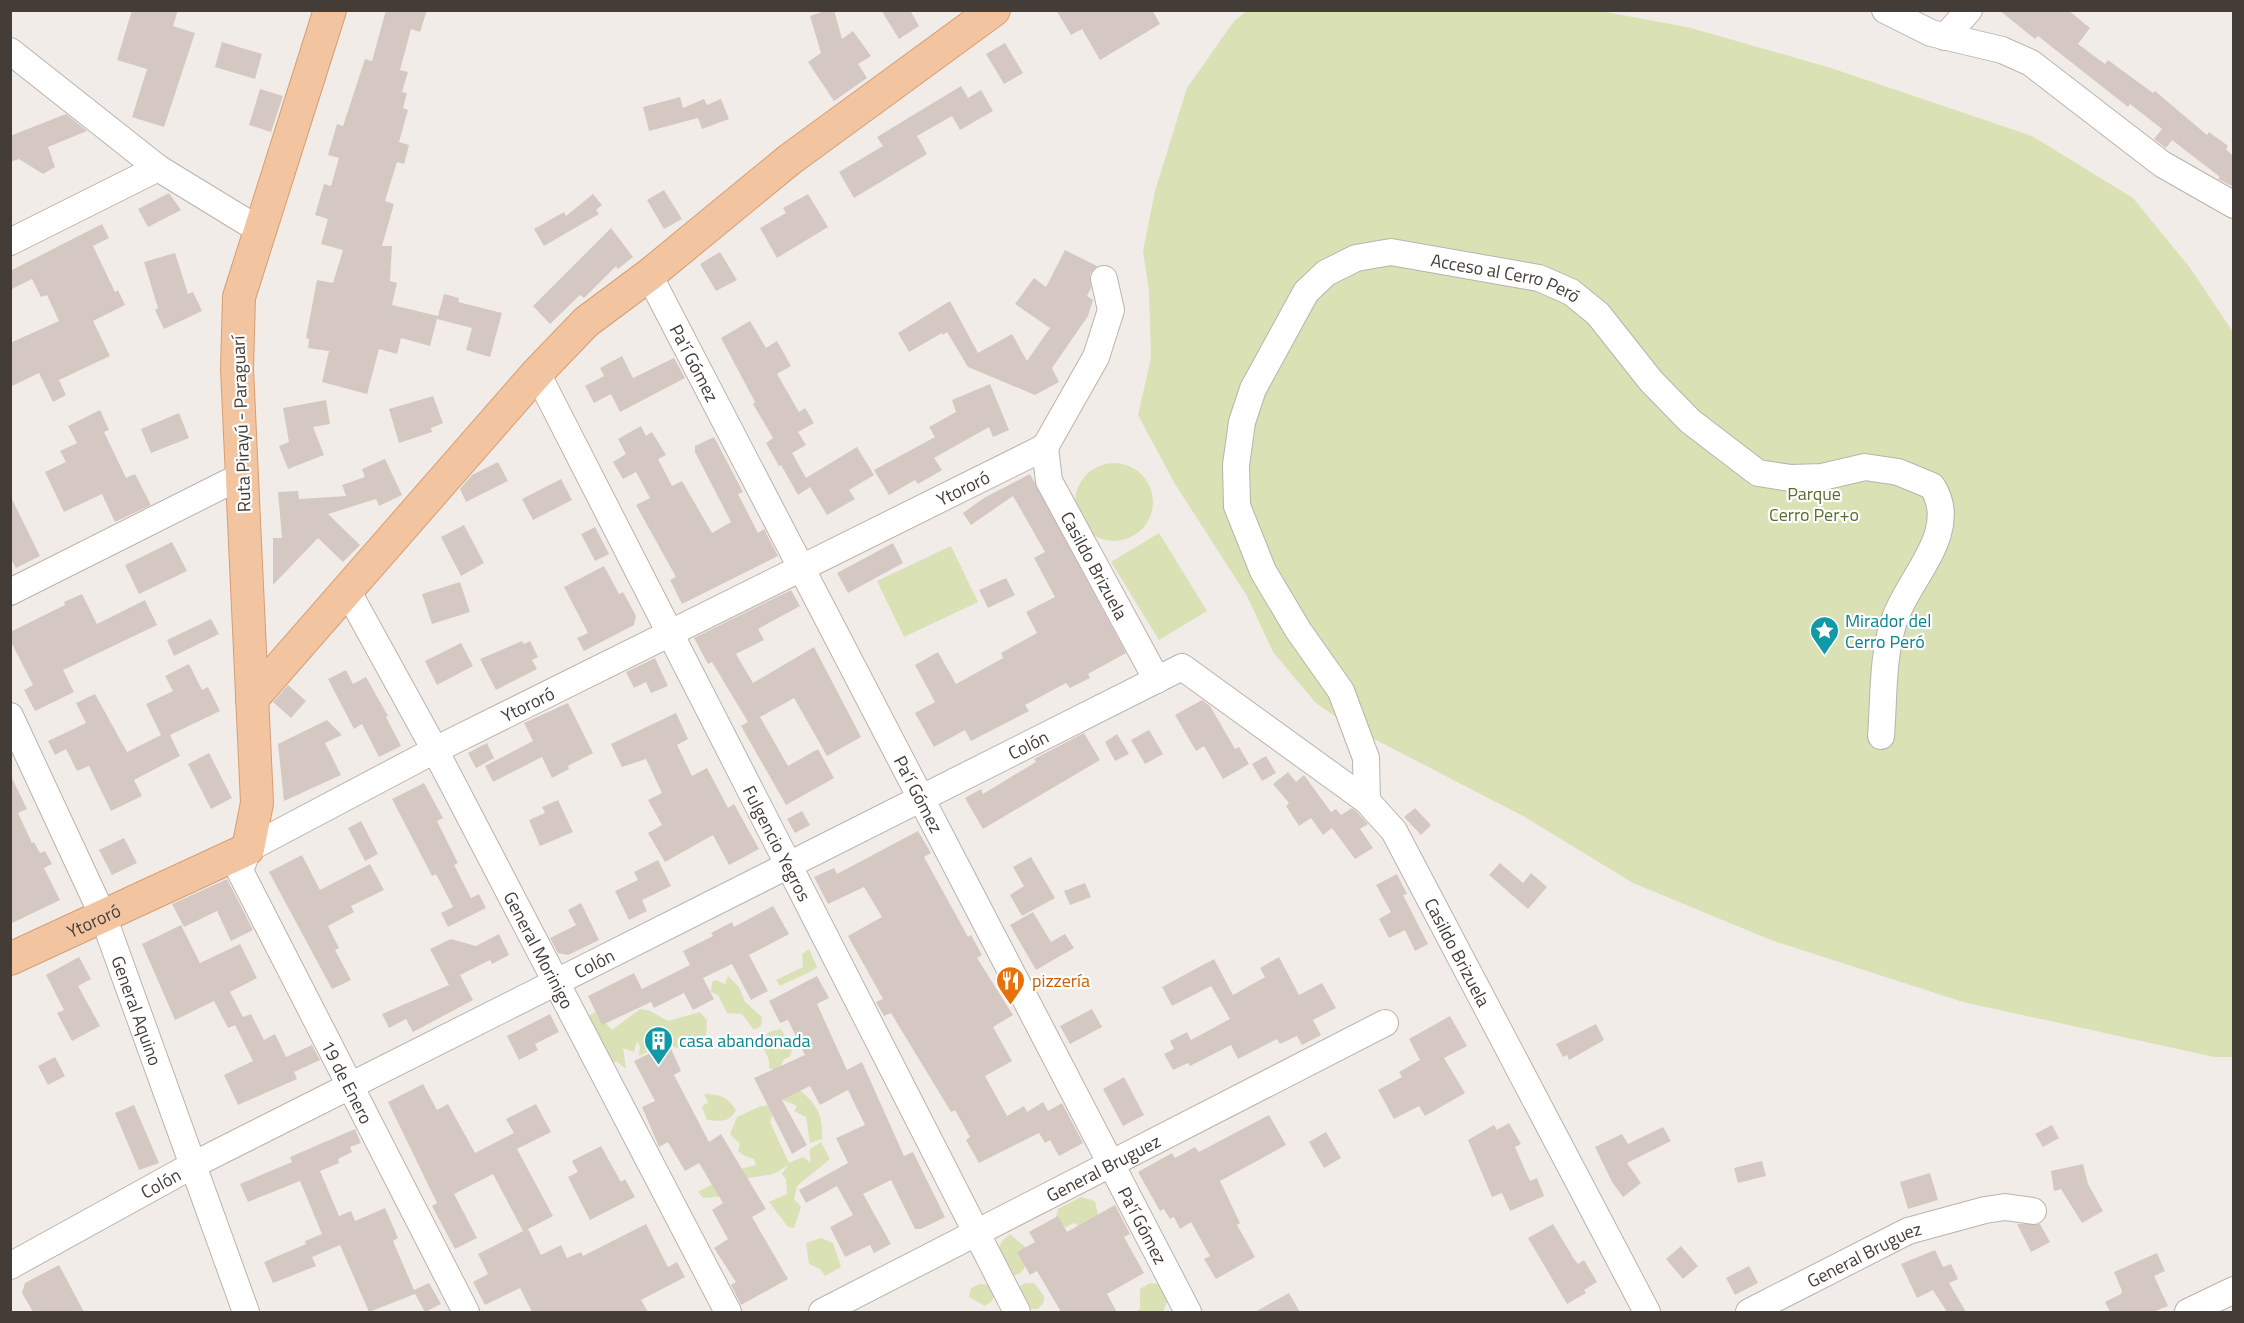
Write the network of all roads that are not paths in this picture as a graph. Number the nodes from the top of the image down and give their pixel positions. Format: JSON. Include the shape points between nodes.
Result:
{"nodes":[{"id":1,"x":330,"y":10,"type":"edge"},
{"id":2,"x":994,"y":10,"type":"edge"},
{"id":3,"x":1886,"y":10,"type":"edge"},
{"id":4,"x":1969,"y":10,"type":"edge"},
{"id":5,"x":1945,"y":37,"type":"junction"},
{"id":6,"x":10,"y":51,"type":"edge"},
{"id":7,"x":158,"y":168,"type":"junction"},
{"id":8,"x":2234,"y":205,"type":"edge"},
{"id":9,"x":261,"y":231,"type":"junction"},
{"id":10,"x":10,"y":242,"type":"edge"},
{"id":11,"x":649,"y":275,"type":"junction"},
{"id":12,"x":1104,"y":279,"type":"dead end"},
{"id":13,"x":537,"y":373,"type":"junction"},
{"id":14,"x":1046,"y":447,"type":"junction"},
{"id":15,"x":241,"y":476,"type":"junction"},
{"id":16,"x":802,"y":568,"type":"junction"},
{"id":17,"x":347,"y":590,"type":"junction"},
{"id":18,"x":10,"y":592,"type":"edge"},
{"id":19,"x":671,"y":633,"type":"junction"},
{"id":20,"x":1182,"y":667,"type":"joint"},
{"id":21,"x":1156,"y":680,"type":"junction"},
{"id":22,"x":252,"y":699,"type":"junction"},
{"id":23,"x":10,"y":716,"type":"edge"},
{"id":24,"x":1881,"y":736,"type":"dead end"},
{"id":25,"x":435,"y":750,"type":"junction"},
{"id":26,"x":921,"y":799,"type":"junction"},
{"id":27,"x":1367,"y":801,"type":"junction"},
{"id":28,"x":248,"y":849,"type":"junction"},
{"id":29,"x":789,"y":865,"type":"junction"},
{"id":30,"x":103,"y":916,"type":"junction"},
{"id":31,"x":10,"y":960,"type":"edge"},
{"id":32,"x":556,"y":982,"type":"junction"},
{"id":33,"x":1385,"y":1023,"type":"dead end"},
{"id":34,"x":349,"y":1086,"type":"junction"},
{"id":35,"x":193,"y":1165,"type":"junction"},
{"id":36,"x":1112,"y":1165,"type":"junction"},
{"id":37,"x":2032,"y":1211,"type":"dead end"},
{"id":38,"x":977,"y":1233,"type":"junction"},
{"id":39,"x":10,"y":1266,"type":"edge"},
{"id":40,"x":2234,"y":1290,"type":"edge"},
{"id":41,"x":246,"y":1312,"type":"edge"},
{"id":42,"x":466,"y":1312,"type":"edge"},
{"id":43,"x":728,"y":1312,"type":"edge"},
{"id":44,"x":822,"y":1312,"type":"edge"},
{"id":45,"x":1017,"y":1312,"type":"edge"},
{"id":46,"x":1188,"y":1312,"type":"edge"},
{"id":47,"x":1647,"y":1312,"type":"edge"},
{"id":48,"x":1749,"y":1312,"type":"edge"},
{"id":49,"x":2188,"y":1312,"type":"edge"}],
"edges":[{"from":1,"to":9,"type":"main road","name":"Ruta Pirayú - Paraguarí"},
{"from":2,"to":11,"type":"main road","via":[[789,160]]},
{"from":3,"to":5,"type":"street"},
{"from":4,"to":5,"type":"street"},
{"from":5,"to":8,"type":"street","via":[[2002,50],[2031,63],[2162,164]]},
{"from":6,"to":7,"type":"street"},
{"from":7,"to":9,"type":"street"},
{"from":7,"to":10,"type":"street"},
{"from":9,"to":15,"type":"main road","name":"Ruta Pirayú - Paraguarí","via":[[239,297]]},
{"from":11,"to":13,"type":"main road","via":[[586,322]]},
{"from":11,"to":16,"type":"street","name":"Pa'í Gómez"},
{"from":12,"to":14,"type":"street","via":[[1111,310],[1096,357]]},
{"from":13,"to":17,"type":"main road"},
{"from":13,"to":19,"type":"street","name":"Fulgencio Yegros"},
{"from":14,"to":16,"type":"street","name":"Ytororó"},
{"from":14,"to":21,"type":"street","name":"Casildo Brizuela","via":[[1049,481]]},
{"from":15,"to":18,"type":"street"},
{"from":15,"to":22,"type":"main road","name":"Ruta Pirayú - Paraguarí"},
{"from":16,"to":19,"type":"street","name":"Ytororó"},
{"from":16,"to":26,"type":"street","name":"Pa'í Gómez"},
{"from":17,"to":22,"type":"main road"},
{"from":17,"to":25,"type":"street","name":"General Morinigo"},
{"from":19,"to":25,"type":"street","name":"Ytororó"},
{"from":19,"to":29,"type":"street","name":"Fulgencio Yegros"},
{"from":20,"to":21,"type":"street","name":"Colón"},
{"from":20,"to":27,"type":"street","name":"Casildo Brizuela"},
{"from":21,"to":26,"type":"street","name":"Colón"},
{"from":22,"to":28,"type":"main road","name":"Ruta Pirayú - Paraguarí","via":[[257,803]]},
{"from":23,"to":30,"type":"street","name":"General Aquino"},
{"from":24,"to":27,"type":"street","name":"Acceso al Cerro Peró","via":[[1894,621],[1921,574],[1941,518],[1941,504],[1932,486],[1916,477],[1864,467],[1822,477],[1758,473],[1690,421],[1651,381],[1598,314],[1571,292],[1539,278],[1390,252],[1356,258],[1326,273],[1306,292],[1253,389],[1242,422],[1236,465],[1237,506],[1263,572],[1341,691],[1357,727],[1366,758]]},
{"from":25,"to":28,"type":"street","name":"Ytororó"},
{"from":25,"to":32,"type":"street","name":"General Morinigo"},
{"from":26,"to":29,"type":"street","name":"Colón"},
{"from":26,"to":36,"type":"street","name":"Pa'í Gómez"},
{"from":27,"to":47,"type":"street","name":"Casildo Brizuela","via":[[1399,841]]},
{"from":28,"to":30,"type":"main road","name":"Ytororó"},
{"from":28,"to":34,"type":"street","name":"19 de Enero","via":[[240,871]]},
{"from":29,"to":32,"type":"street","name":"Colón"},
{"from":29,"to":38,"type":"street","name":"Fulgencio Yegros"},
{"from":30,"to":31,"type":"main road","name":"Ytororó"},
{"from":30,"to":35,"type":"street","name":"General Aquino"},
{"from":32,"to":34,"type":"street","name":"Colón"},
{"from":32,"to":43,"type":"street","name":"General Morinigo"},
{"from":33,"to":36,"type":"street","name":"General Bruguez"},
{"from":34,"to":35,"type":"street","name":"Colón"},
{"from":34,"to":42,"type":"street","name":"19 de Enero"},
{"from":35,"to":39,"type":"street","name":"Colón"},
{"from":35,"to":41,"type":"street","name":"General Aquino"},
{"from":36,"to":38,"type":"street","name":"General Bruguez"},
{"from":36,"to":46,"type":"street","name":"Pa'í Gómez"},
{"from":37,"to":48,"type":"street","name":"General Bruguez","via":[[2005,1207],[1985,1210],[1908,1231]]},
{"from":38,"to":44,"type":"street","name":"General Bruguez"},
{"from":38,"to":45,"type":"street","name":"Fulgencio Yegros"},
{"from":40,"to":49,"type":"street"}]}
